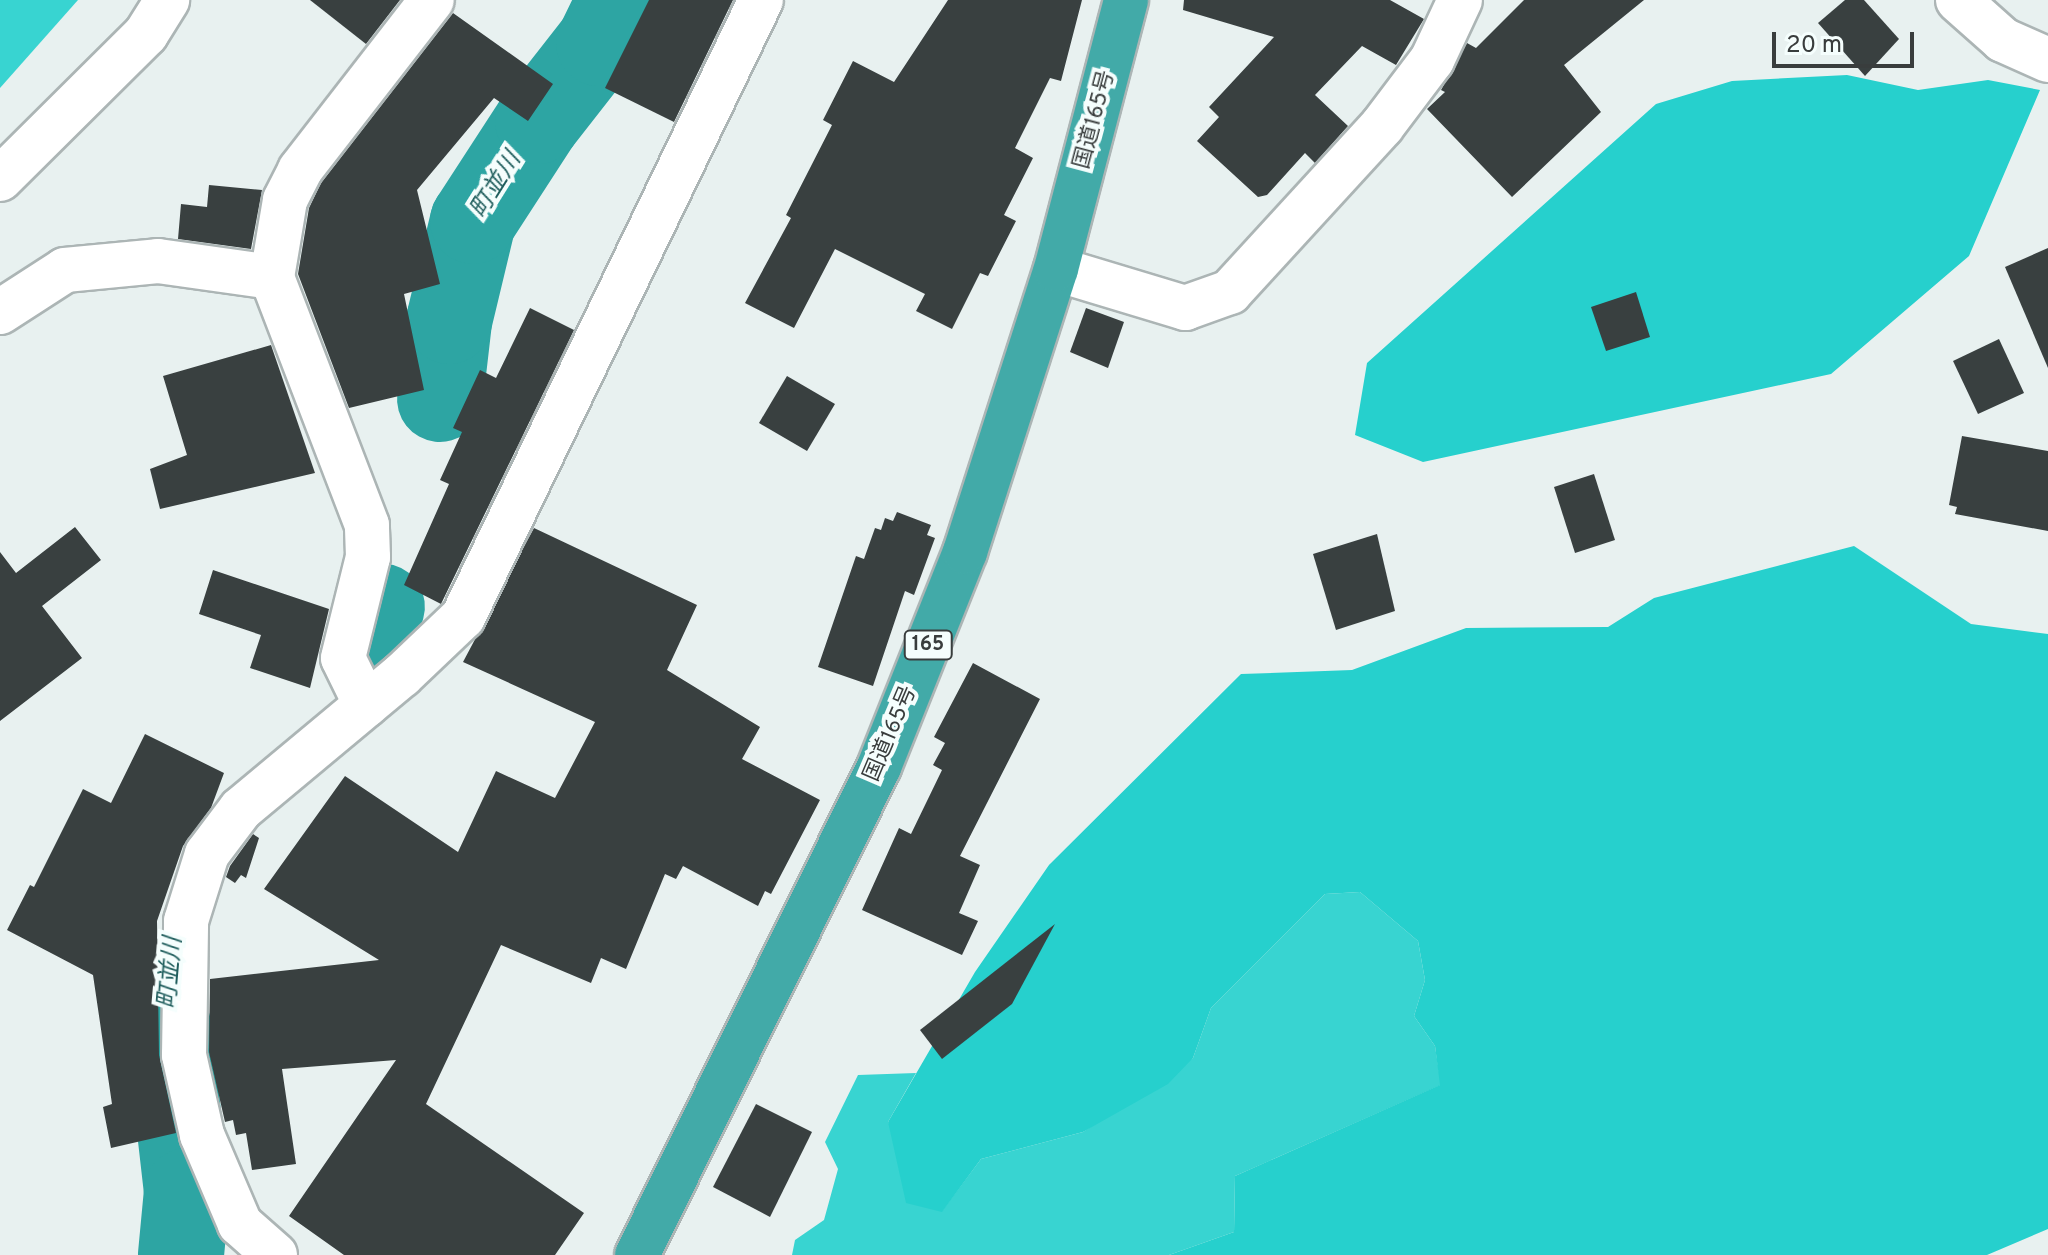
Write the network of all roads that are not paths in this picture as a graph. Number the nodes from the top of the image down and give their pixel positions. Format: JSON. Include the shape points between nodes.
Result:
{"nodes":[{"id":1,"x":167,"y":0,"type":"edge"},
{"id":2,"x":432,"y":0,"type":"edge"},
{"id":3,"x":761,"y":0,"type":"edge"},
{"id":4,"x":1126,"y":0,"type":"edge"},
{"id":5,"x":1460,"y":0,"type":"edge"},
{"id":6,"x":1958,"y":0,"type":"edge"},
{"id":7,"x":2048,"y":60,"type":"edge"},
{"id":8,"x":0,"y":179,"type":"edge"},
{"id":9,"x":1056,"y":269,"type":"junction"},
{"id":10,"x":272,"y":277,"type":"junction"},
{"id":11,"x":0,"y":312,"type":"edge"},
{"id":12,"x":366,"y":705,"type":"junction"},
{"id":13,"x":268,"y":1253,"type":"edge"},
{"id":14,"x":637,"y":1255,"type":"edge"}],
"edges":[{"from":1,"to":8,"type":"street","via":[[146,34]]},
{"from":2,"to":10,"type":"street","via":[[300,170],[285,200]]},
{"from":3,"to":12,"type":"street","via":[[463,617]]},
{"from":4,"to":9,"type":"highway","name":"国道165号","number":"165"},
{"from":5,"to":9,"type":"street","via":[[1432,60],[1382,126],[1230,292],[1185,308]]},
{"from":6,"to":7,"type":"street","via":[[2003,40]]},
{"from":9,"to":14,"type":"highway","name":"国道165号","number":"165","via":[[965,552],[879,767]]},
{"from":10,"to":11,"type":"street","via":[[158,261],[65,270]]},
{"from":10,"to":12,"type":"street","via":[[367,525],[368,557],[343,658]]},
{"from":12,"to":13,"type":"street","via":[[241,809],[207,854],[186,921],[184,1055],[202,1135],[240,1224]]}]}
